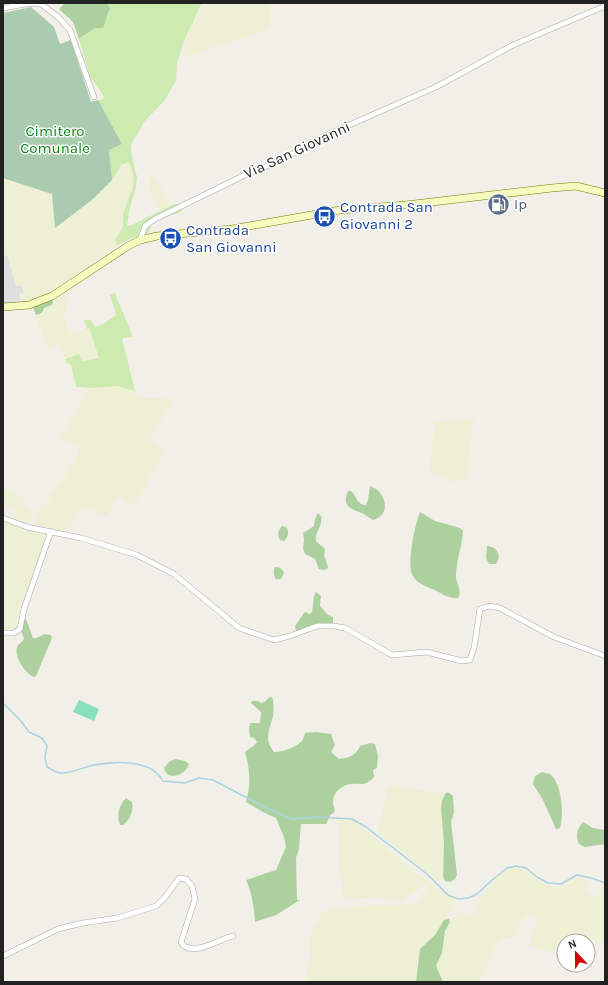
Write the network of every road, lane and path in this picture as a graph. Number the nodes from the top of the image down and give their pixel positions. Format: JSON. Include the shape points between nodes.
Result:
{"nodes":[{"id":1,"x":605,"y":6,"type":"edge"},
{"id":2,"x":3,"y":8,"type":"edge"},
{"id":3,"x":94,"y":97,"type":"dead end"},
{"id":4,"x":605,"y":193,"type":"edge"},
{"id":5,"x":140,"y":240,"type":"junction"},
{"id":6,"x":3,"y":307,"type":"edge"},
{"id":7,"x":3,"y":518,"type":"edge"},
{"id":8,"x":51,"y":531,"type":"junction"},
{"id":9,"x":3,"y":633,"type":"edge"},
{"id":10,"x":605,"y":656,"type":"edge"},
{"id":11,"x":233,"y":936,"type":"dead end"},
{"id":12,"x":3,"y":956,"type":"edge"}],
"edges":[{"from":1,"to":5,"type":"street","name":"Via San Giovanni","via":[[513,45],[436,87],[331,134],[155,219],[145,226]]},
{"from":2,"to":3,"type":"street","via":[[31,3],[41,4],[58,17],[70,30]]},
{"from":4,"to":5,"type":"main road","via":[[576,186],[552,188],[340,210],[232,229],[172,234]]},
{"from":5,"to":6,"type":"main road","via":[[52,296],[29,305]]},
{"from":7,"to":8,"type":"street","via":[[27,527]]},
{"from":8,"to":9,"type":"street","via":[[24,609],[20,629],[14,633]]},
{"from":8,"to":10,"type":"street","via":[[137,555],[174,574],[239,628],[274,640],[317,626],[334,626],[345,628],[392,655],[427,652],[462,661],[470,660],[480,609],[489,606],[500,608],[554,637]]},
{"from":11,"to":12,"type":"street","via":[[189,950],[184,947],[181,942],[195,899],[192,886],[186,879],[179,878],[156,906],[117,918],[58,929]]}]}
